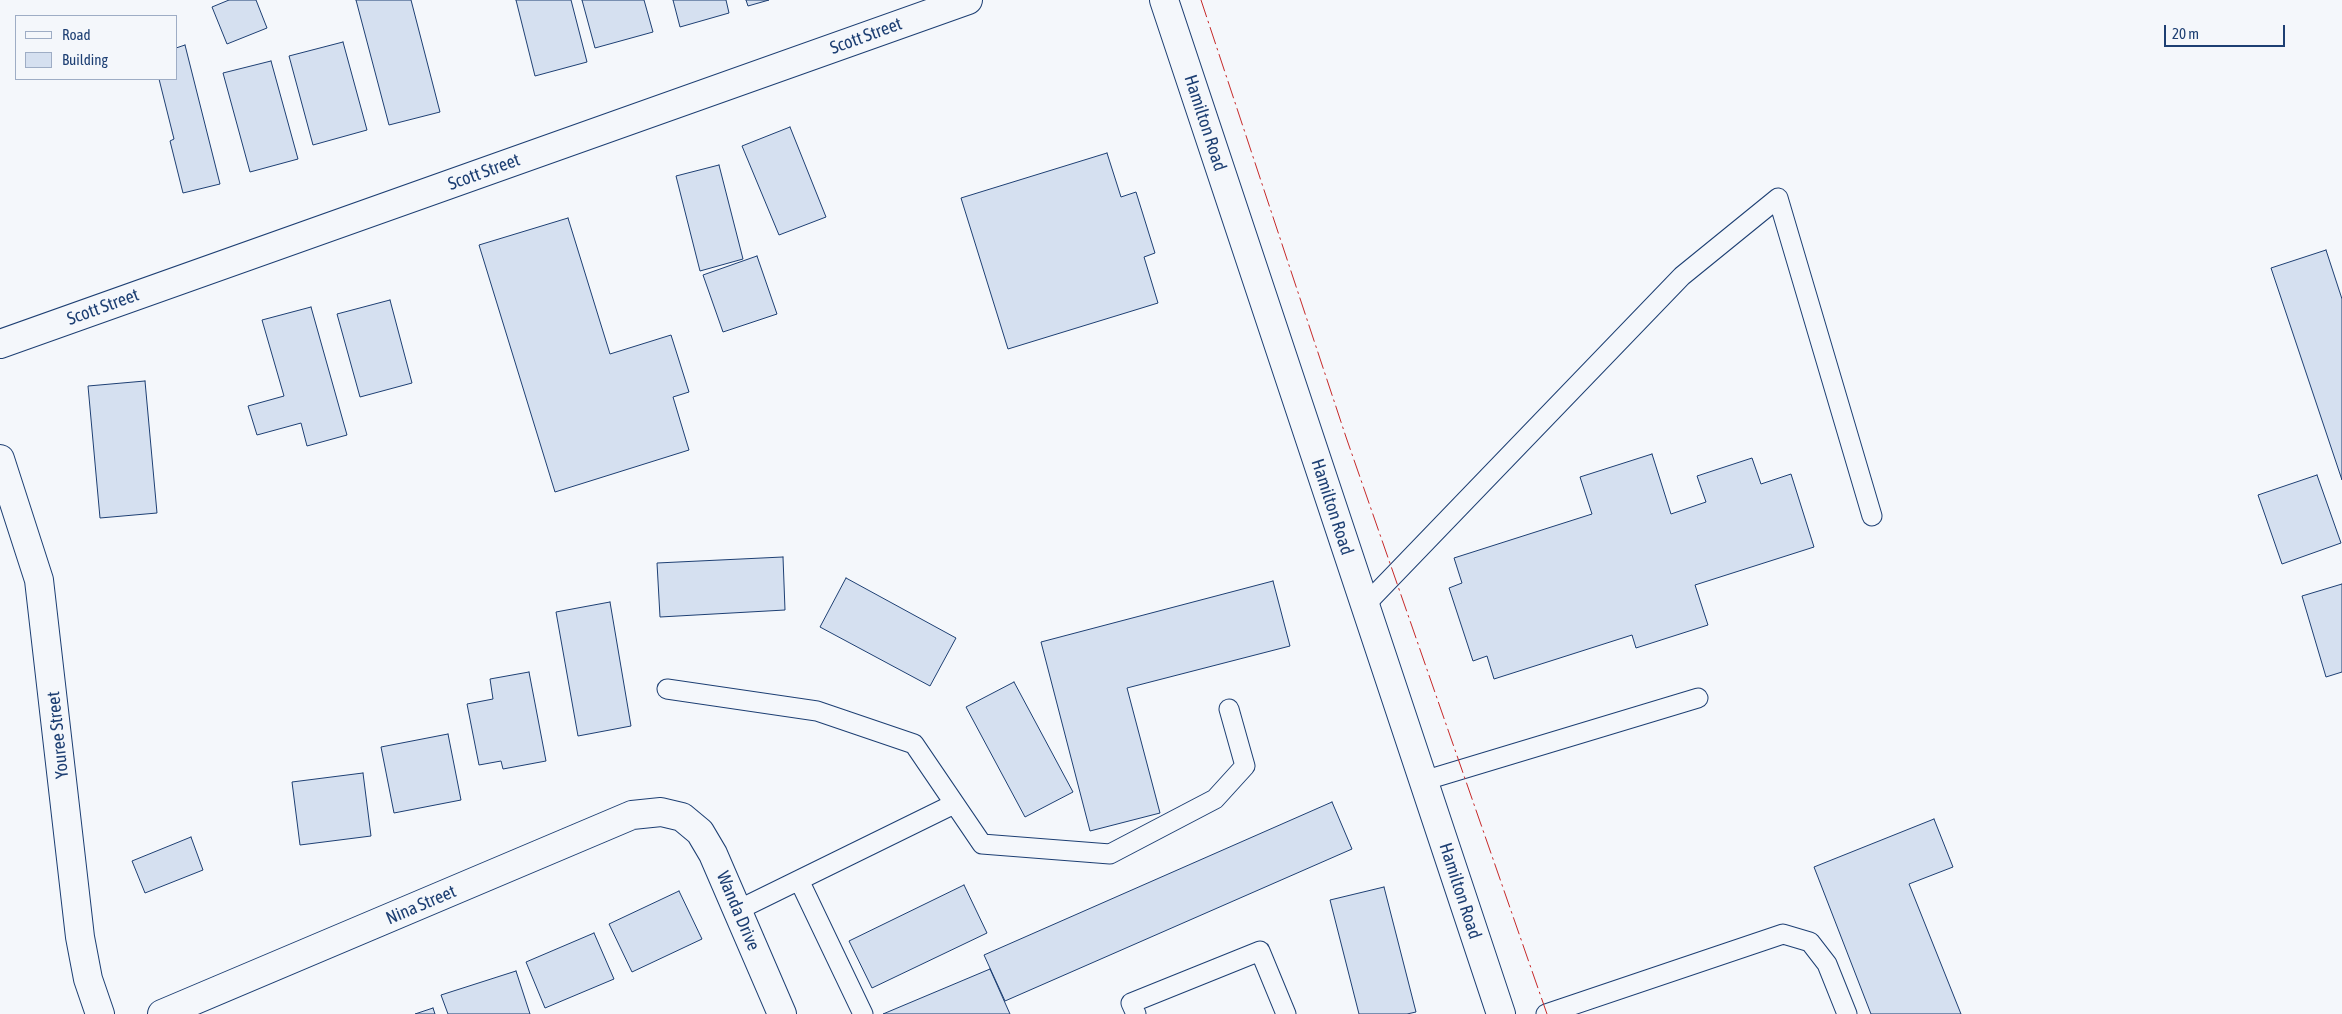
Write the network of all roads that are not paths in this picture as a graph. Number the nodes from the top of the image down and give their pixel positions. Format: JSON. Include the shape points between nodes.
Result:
{"nodes":[{"id":1,"x":968,"y":0,"type":"edge"},
{"id":2,"x":1164,"y":0,"type":"edge"},
{"id":3,"x":0,"y":344,"type":"edge"},
{"id":4,"x":0,"y":459,"type":"edge"},
{"id":5,"x":1872,"y":516,"type":"dead end"},
{"id":6,"x":1365,"y":605,"type":"junction"},
{"id":7,"x":667,"y":689,"type":"dead end"},
{"id":8,"x":1698,"y":698,"type":"dead end"},
{"id":9,"x":1229,"y":709,"type":"dead end"},
{"id":10,"x":1423,"y":780,"type":"junction"},
{"id":11,"x":954,"y":804,"type":"junction"},
{"id":12,"x":682,"y":817,"type":"joint"},
{"id":13,"x":800,"y":880,"type":"junction"},
{"id":14,"x":738,"y":910,"type":"junction"},
{"id":15,"x":100,"y":1014,"type":"edge"},
{"id":16,"x":162,"y":1014,"type":"edge"},
{"id":17,"x":782,"y":1014,"type":"edge"},
{"id":18,"x":862,"y":1014,"type":"edge"},
{"id":19,"x":1136,"y":1014,"type":"edge"},
{"id":20,"x":1286,"y":1014,"type":"edge"},
{"id":21,"x":1501,"y":1014,"type":"edge"},
{"id":22,"x":1546,"y":1014,"type":"edge"},
{"id":23,"x":1847,"y":1014,"type":"edge"}],
"edges":[{"from":1,"to":3,"type":"street","name":"Scott Street"},
{"from":2,"to":6,"type":"street","name":"Hamilton Road"},
{"from":4,"to":15,"type":"street","name":"Youree Street","via":[[40,580],[80,937],[88,979]]},
{"from":5,"to":6,"type":"lane","via":[[1778,198],[1682,276]]},
{"from":6,"to":10,"type":"street","name":"Hamilton Road"},
{"from":7,"to":11,"type":"lane","via":[[817,711],[914,744]]},
{"from":8,"to":10,"type":"lane"},
{"from":9,"to":11,"type":"lane","via":[[1245,766],[1214,799],[1110,854],[982,844]]},
{"from":10,"to":21,"type":"street","name":"Hamilton Road"},
{"from":11,"to":13,"type":"lane"},
{"from":12,"to":14,"type":"street","name":"Wanda Drive","via":[[700,832],[714,854]]},
{"from":12,"to":16,"type":"street","name":"Nina Street","via":[[661,812],[632,816]]},
{"from":13,"to":14,"type":"lane"},
{"from":13,"to":18,"type":"lane"},
{"from":14,"to":17,"type":"street","name":"Wanda Drive"},
{"from":19,"to":20,"type":"lane","via":[[1131,1003],[1260,951]]},
{"from":22,"to":23,"type":"lane","via":[[1783,934],[1810,942],[1826,964]]}]}
